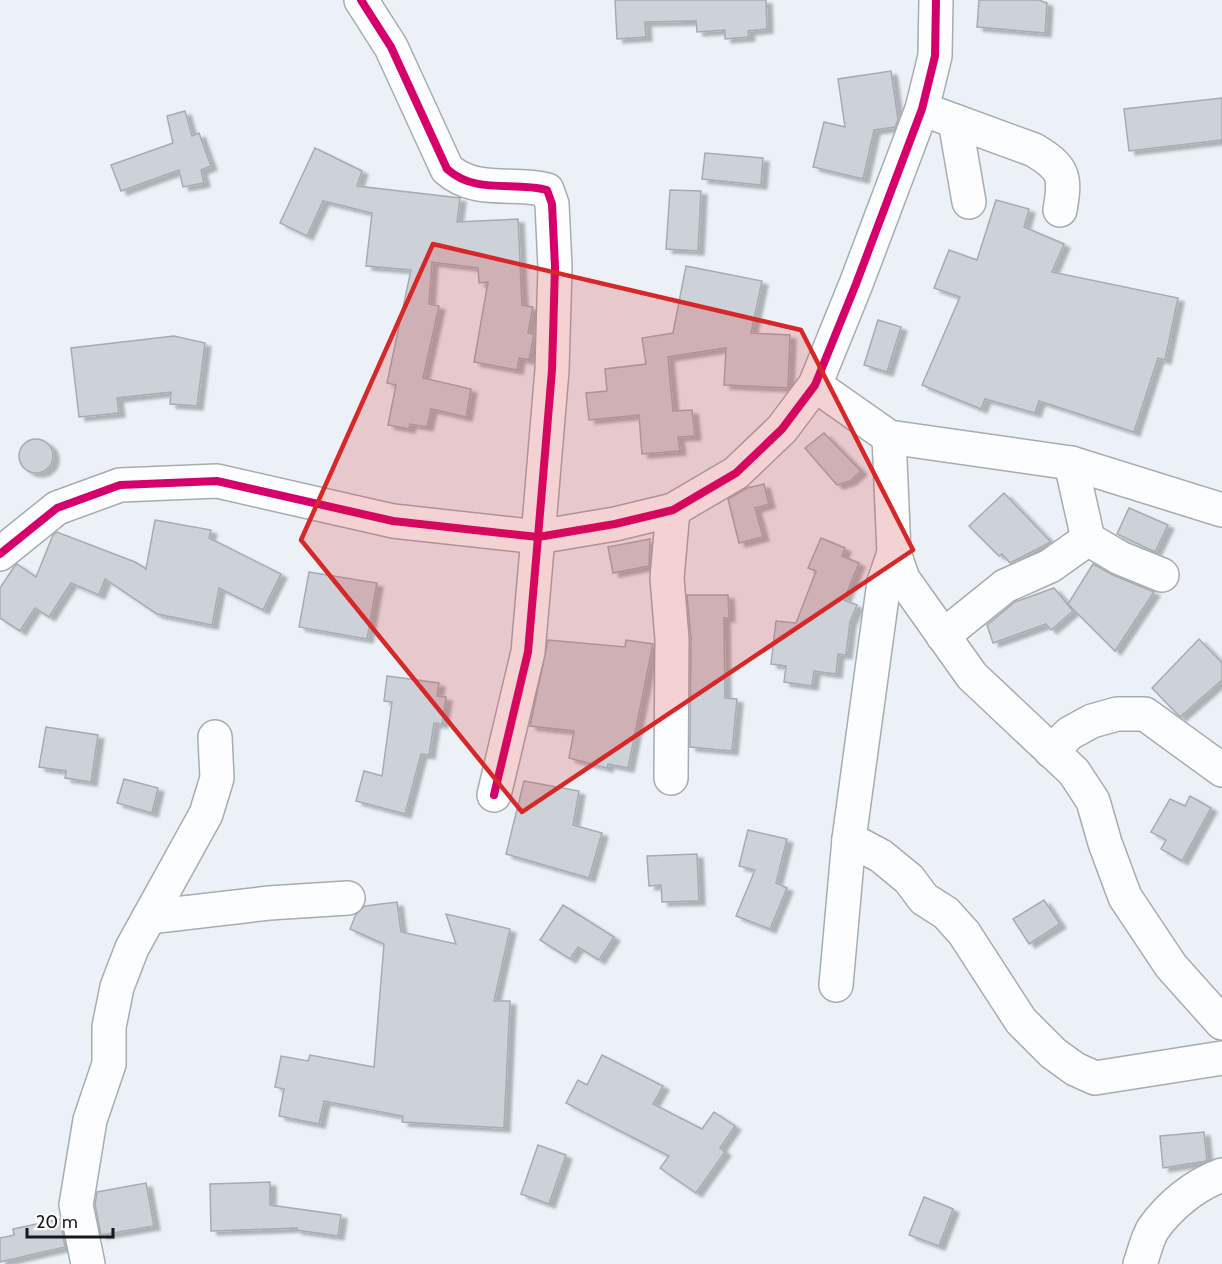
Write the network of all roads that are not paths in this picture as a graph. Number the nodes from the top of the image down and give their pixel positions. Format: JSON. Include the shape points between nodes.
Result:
{"nodes":[{"id":1,"x":361,"y":0,"type":"edge"},
{"id":2,"x":936,"y":0,"type":"edge"},
{"id":3,"x":922,"y":109,"type":"junction"},
{"id":4,"x":955,"y":121,"type":"junction"},
{"id":5,"x":969,"y":202,"type":"dead end"},
{"id":6,"x":1059,"y":210,"type":"dead end"},
{"id":7,"x":815,"y":385,"type":"junction"},
{"id":8,"x":889,"y":437,"type":"junction"},
{"id":9,"x":1071,"y":463,"type":"junction"},
{"id":10,"x":673,"y":510,"type":"junction"},
{"id":11,"x":1222,"y":510,"type":"edge"},
{"id":12,"x":538,"y":537,"type":"junction"},
{"id":13,"x":1088,"y":539,"type":"junction"},
{"id":14,"x":0,"y":554,"type":"edge"},
{"id":15,"x":894,"y":554,"type":"junction"},
{"id":16,"x":1161,"y":575,"type":"dead end"},
{"id":17,"x":943,"y":636,"type":"junction"},
{"id":18,"x":216,"y":737,"type":"dead end"},
{"id":19,"x":1051,"y":751,"type":"junction"},
{"id":20,"x":1222,"y":770,"type":"edge"},
{"id":21,"x":671,"y":778,"type":"dead end"},
{"id":22,"x":494,"y":795,"type":"dead end"},
{"id":23,"x":849,"y":839,"type":"junction"},
{"id":24,"x":348,"y":898,"type":"dead end"},
{"id":25,"x":149,"y":917,"type":"junction"},
{"id":26,"x":836,"y":985,"type":"dead end"},
{"id":27,"x":1222,"y":1023,"type":"edge"},
{"id":28,"x":1222,"y":1058,"type":"edge"},
{"id":29,"x":1222,"y":1175,"type":"edge"},
{"id":30,"x":88,"y":1264,"type":"edge"},
{"id":31,"x":1140,"y":1264,"type":"edge"}],
"edges":[{"from":1,"to":12,"type":"street","via":[[391,47],[447,169],[459,180],[480,186],[532,186],[547,190],[552,204],[552,370]]},
{"from":2,"to":3,"type":"street","via":[[935,56]]},
{"from":3,"to":4,"type":"street"},
{"from":3,"to":7,"type":"street"},
{"from":4,"to":5,"type":"street"},
{"from":4,"to":6,"type":"street","via":[[1034,150],[1048,159],[1061,171],[1064,188]]},
{"from":7,"to":8,"type":"street"},
{"from":7,"to":10,"type":"street","via":[[782,429],[736,473]]},
{"from":8,"to":9,"type":"street"},
{"from":8,"to":15,"type":"street"},
{"from":9,"to":11,"type":"street"},
{"from":9,"to":13,"type":"street"},
{"from":10,"to":12,"type":"street"},
{"from":10,"to":21,"type":"street","via":[[667,578],[672,639]]},
{"from":12,"to":14,"type":"street","via":[[393,521],[217,481],[120,485],[57,508]]},
{"from":12,"to":22,"type":"street","via":[[528,651]]},
{"from":13,"to":16,"type":"street"},
{"from":13,"to":17,"type":"street","via":[[1050,566],[1005,586]]},
{"from":15,"to":17,"type":"street","via":[[903,579]]},
{"from":15,"to":23,"type":"street","via":[[884,582]]},
{"from":17,"to":19,"type":"street","via":[[972,676]]},
{"from":18,"to":25,"type":"street","via":[[217,778],[206,814]]},
{"from":19,"to":20,"type":"street","via":[[1070,733],[1092,721],[1117,714],[1145,714]]},
{"from":19,"to":27,"type":"street","via":[[1074,772],[1094,801],[1104,843],[1125,897],[1171,966]]},
{"from":23,"to":26,"type":"street"},
{"from":23,"to":28,"type":"street","via":[[881,856],[909,879],[924,899],[946,913],[964,933],[1021,1021],[1075,1069],[1095,1078]]},
{"from":24,"to":25,"type":"street"},
{"from":25,"to":30,"type":"street","via":[[117,987],[109,1027],[109,1064],[90,1120],[76,1205]]},
{"from":29,"to":31,"type":"street","via":[[1203,1182],[1175,1204],[1152,1230]]}]}
